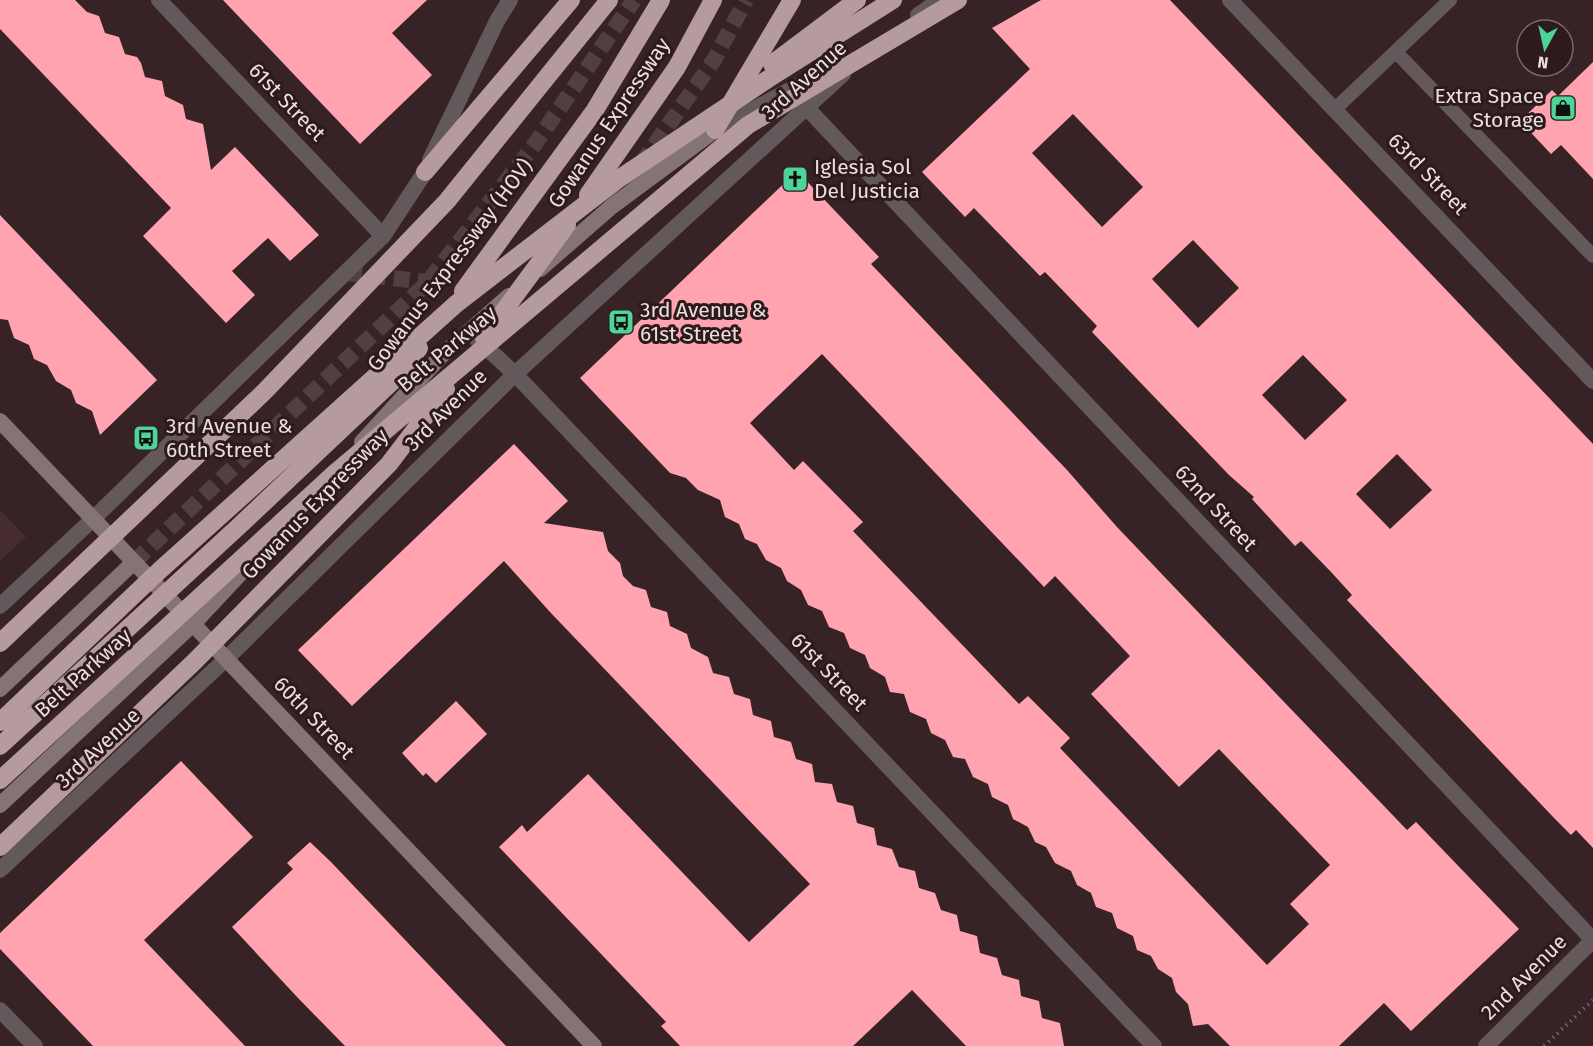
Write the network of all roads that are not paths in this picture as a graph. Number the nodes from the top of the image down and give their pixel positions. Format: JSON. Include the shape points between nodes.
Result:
{"nodes":[{"id":1,"x":159,"y":0,"type":"edge"},
{"id":2,"x":510,"y":0,"type":"edge"},
{"id":3,"x":571,"y":0,"type":"edge"},
{"id":4,"x":609,"y":0,"type":"edge"},
{"id":5,"x":661,"y":0,"type":"edge"},
{"id":6,"x":713,"y":0,"type":"edge"},
{"id":7,"x":792,"y":0,"type":"edge"},
{"id":8,"x":857,"y":0,"type":"edge"},
{"id":9,"x":893,"y":0,"type":"edge"},
{"id":10,"x":939,"y":0,"type":"edge"},
{"id":11,"x":958,"y":0,"type":"edge"},
{"id":12,"x":1230,"y":0,"type":"edge"},
{"id":13,"x":1450,"y":0,"type":"edge"},
{"id":14,"x":879,"y":42,"type":"junction"},
{"id":15,"x":1396,"y":52,"type":"junction"},
{"id":16,"x":806,"y":107,"type":"junction"},
{"id":17,"x":1335,"y":109,"type":"junction"},
{"id":18,"x":715,"y":130,"type":"junction"},
{"id":19,"x":425,"y":172,"type":"junction"},
{"id":20,"x":617,"y":180,"type":"junction"},
{"id":21,"x":383,"y":236,"type":"junction"},
{"id":22,"x":1593,"y":256,"type":"edge"},
{"id":23,"x":469,"y":332,"type":"junction"},
{"id":24,"x":515,"y":374,"type":"junction"},
{"id":25,"x":1593,"y":381,"type":"edge"},
{"id":26,"x":0,"y":422,"type":"edge"},
{"id":27,"x":93,"y":519,"type":"junction"},
{"id":28,"x":134,"y":562,"type":"junction"},
{"id":29,"x":0,"y":606,"type":"edge"},
{"id":30,"x":193,"y":624,"type":"junction"},
{"id":31,"x":0,"y":643,"type":"edge"},
{"id":32,"x":226,"y":659,"type":"junction"},
{"id":33,"x":0,"y":689,"type":"edge"},
{"id":34,"x":0,"y":722,"type":"edge"},
{"id":35,"x":0,"y":746,"type":"edge"},
{"id":36,"x":0,"y":780,"type":"edge"},
{"id":37,"x":0,"y":805,"type":"edge"},
{"id":38,"x":0,"y":847,"type":"edge"},
{"id":39,"x":0,"y":870,"type":"edge"},
{"id":40,"x":1593,"y":940,"type":"edge"},
{"id":41,"x":0,"y":1010,"type":"edge"},
{"id":42,"x":35,"y":1046,"type":"edge"},
{"id":43,"x":594,"y":1046,"type":"edge"},
{"id":44,"x":1154,"y":1046,"type":"edge"},
{"id":45,"x":1486,"y":1046,"type":"edge"}],
"edges":[{"from":1,"to":21,"type":"street","name":"61st Street"},
{"from":2,"to":19,"type":"street"},
{"from":3,"to":19,"type":"highway"},
{"from":4,"to":31,"type":"highway","bridge":true,"via":[[447,201],[265,391]]},
{"from":5,"to":35,"type":"highway","name":"Gowanus Expressway (HOV)","bridge":true,"via":[[595,110],[397,377]]},
{"from":6,"to":38,"type":"highway","name":"Gowanus Expressway","bridge":true,"via":[[677,67],[565,228],[390,464],[195,661]]},
{"from":7,"to":18,"type":"highway"},
{"from":8,"to":20,"type":"highway","bridge":true},
{"from":9,"to":20,"type":"highway","name":"Belt Parkway","bridge":true},
{"from":10,"to":14,"type":"street","name":"3rd Avenue"},
{"from":11,"to":36,"type":"highway","name":"Belt Parkway","bridge":true,"via":[[748,125],[334,473]]},
{"from":12,"to":17,"type":"street","name":"63rd Street"},
{"from":13,"to":15,"type":"lane"},
{"from":14,"to":16,"type":"street","name":"3rd Avenue"},
{"from":14,"to":18,"type":"street"},
{"from":15,"to":17,"type":"lane"},
{"from":15,"to":22,"type":"lane"},
{"from":16,"to":24,"type":"street","name":"3rd Avenue"},
{"from":16,"to":40,"type":"street","name":"62nd Street"},
{"from":17,"to":25,"type":"street","name":"63rd Street"},
{"from":18,"to":23,"type":"main road","via":[[611,207]]},
{"from":19,"to":21,"type":"street"},
{"from":20,"to":34,"type":"highway","name":"Belt Parkway","bridge":true,"via":[[456,304],[159,571]]},
{"from":21,"to":27,"type":"street"},
{"from":23,"to":24,"type":"street","name":"61st Street"},
{"from":23,"to":30,"type":"main road","via":[[441,356]]},
{"from":24,"to":32,"type":"street","name":"3rd Avenue"},
{"from":24,"to":44,"type":"street","name":"61st Street"},
{"from":26,"to":27,"type":"main road","name":"60th Street"},
{"from":27,"to":28,"type":"main road","name":"60th Street"},
{"from":27,"to":29,"type":"street"},
{"from":28,"to":30,"type":"main road","name":"60th Street"},
{"from":28,"to":33,"type":"main road"},
{"from":30,"to":32,"type":"main road","name":"60th Street"},
{"from":30,"to":37,"type":"main road"},
{"from":32,"to":39,"type":"street","name":"3rd Avenue"},
{"from":32,"to":43,"type":"main road","name":"60th Street"},
{"from":40,"to":45,"type":"street","name":"2nd Avenue"},
{"from":41,"to":42,"type":"street"}]}
